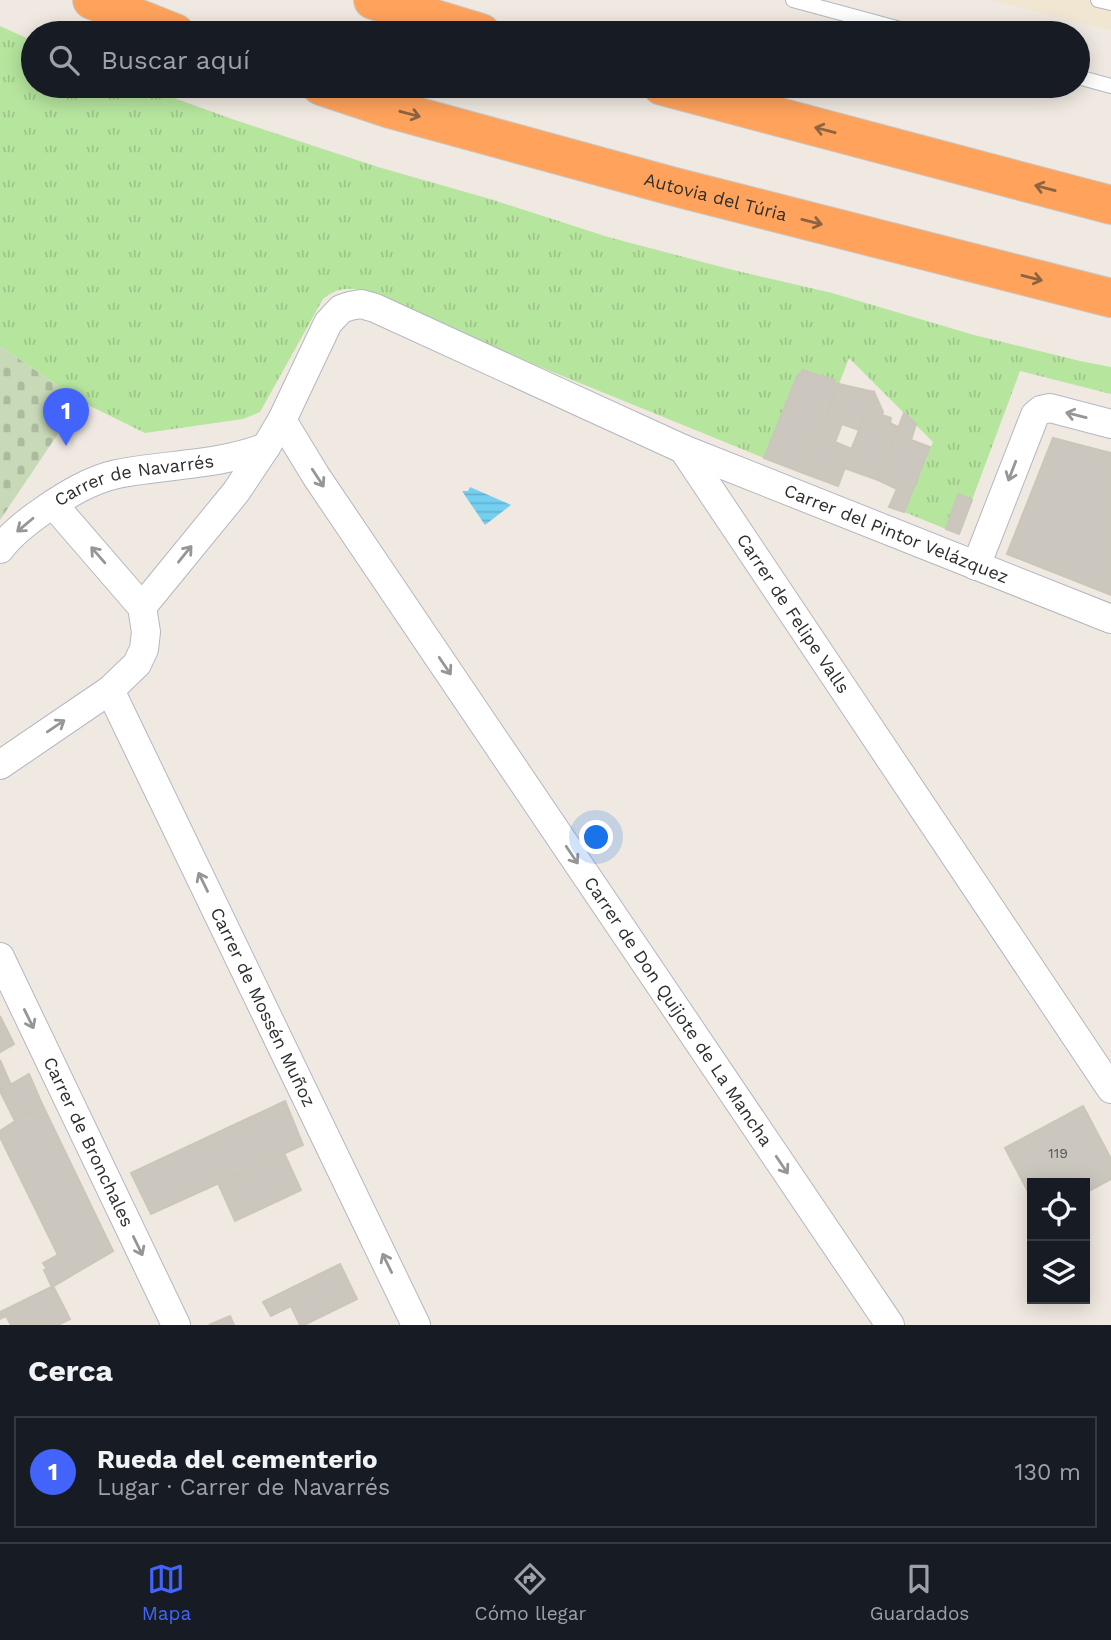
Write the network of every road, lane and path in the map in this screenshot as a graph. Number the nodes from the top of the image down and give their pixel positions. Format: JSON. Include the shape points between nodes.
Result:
{"nodes":[{"id":1,"x":92,"y":0,"type":"edge"},
{"id":2,"x":373,"y":0,"type":"edge"},
{"id":3,"x":793,"y":0,"type":"edge"},
{"id":4,"x":1098,"y":0,"type":"edge"},
{"id":5,"x":1111,"y":3,"type":"edge"},
{"id":6,"x":145,"y":21,"type":"edge"},
{"id":7,"x":442,"y":21,"type":"edge"},
{"id":8,"x":871,"y":21,"type":"edge"},
{"id":9,"x":1090,"y":80,"type":"edge"},
{"id":10,"x":1111,"y":86,"type":"edge"},
{"id":11,"x":357,"y":98,"type":"edge"},
{"id":12,"x":707,"y":98,"type":"edge"},
{"id":13,"x":1111,"y":205,"type":"edge"},
{"id":14,"x":1111,"y":298,"type":"edge"},
{"id":15,"x":282,"y":420,"type":"junction"},
{"id":16,"x":1111,"y":424,"type":"edge"},
{"id":17,"x":265,"y":447,"type":"junction"},
{"id":18,"x":683,"y":449,"type":"junction"},
{"id":19,"x":53,"y":504,"type":"junction"},
{"id":20,"x":0,"y":549,"type":"edge"},
{"id":21,"x":976,"y":566,"type":"junction"},
{"id":22,"x":142,"y":607,"type":"junction"},
{"id":23,"x":1111,"y":619,"type":"edge"},
{"id":24,"x":110,"y":690,"type":"junction"},
{"id":25,"x":0,"y":765,"type":"edge"},
{"id":26,"x":0,"y":957,"type":"edge"},
{"id":27,"x":1111,"y":1089,"type":"edge"},
{"id":28,"x":176,"y":1325,"type":"edge"},
{"id":29,"x":416,"y":1325,"type":"edge"},
{"id":30,"x":890,"y":1325,"type":"edge"}],
"edges":[{"from":1,"to":6,"type":"highway"},
{"from":2,"to":7,"type":"highway"},
{"from":3,"to":8,"type":"lane"},
{"from":4,"to":5,"type":"lane"},
{"from":9,"to":10,"type":"lane"},
{"from":11,"to":14,"type":"highway","name":"Autovia del Túria","one_way":true,"via":[[675,187]]},
{"from":13,"to":12,"type":"highway","one_way":true},
{"from":15,"to":17,"type":"street","name":"Carrer de Navarrés"},
{"from":15,"to":18,"type":"street","name":"Carrer de Navarrés","via":[[328,323],[341,309],[361,304]]},
{"from":15,"to":30,"type":"street","name":"Carrer de Don Quijote de La Mancha","one_way":true},
{"from":16,"to":21,"type":"street","one_way":true,"via":[[1050,408],[1041,410],[1031,422]]},
{"from":17,"to":19,"type":"street","name":"Carrer de Navarrés","via":[[218,461],[114,474]]},
{"from":22,"to":17,"type":"street","name":"Carrer de Navarrés","one_way":true,"via":[[236,492]]},
{"from":18,"to":21,"type":"street","name":"Carrer del Pintor Velázquez"},
{"from":18,"to":27,"type":"street","name":"Carrer de Felipe Valls"},
{"from":19,"to":20,"type":"street","one_way":true},
{"from":22,"to":19,"type":"street","name":"Carrer de Navarrés","one_way":true},
{"from":21,"to":23,"type":"street","name":"Carrer del Pintor Velázquez"},
{"from":22,"to":24,"type":"street","via":[[144,649],[137,664]]},
{"from":25,"to":24,"type":"street","one_way":true},
{"from":29,"to":24,"type":"street","name":"Carrer de Mossén Muñoz","one_way":true},
{"from":26,"to":28,"type":"street","name":"Carrer de Bronchales","one_way":true}]}
